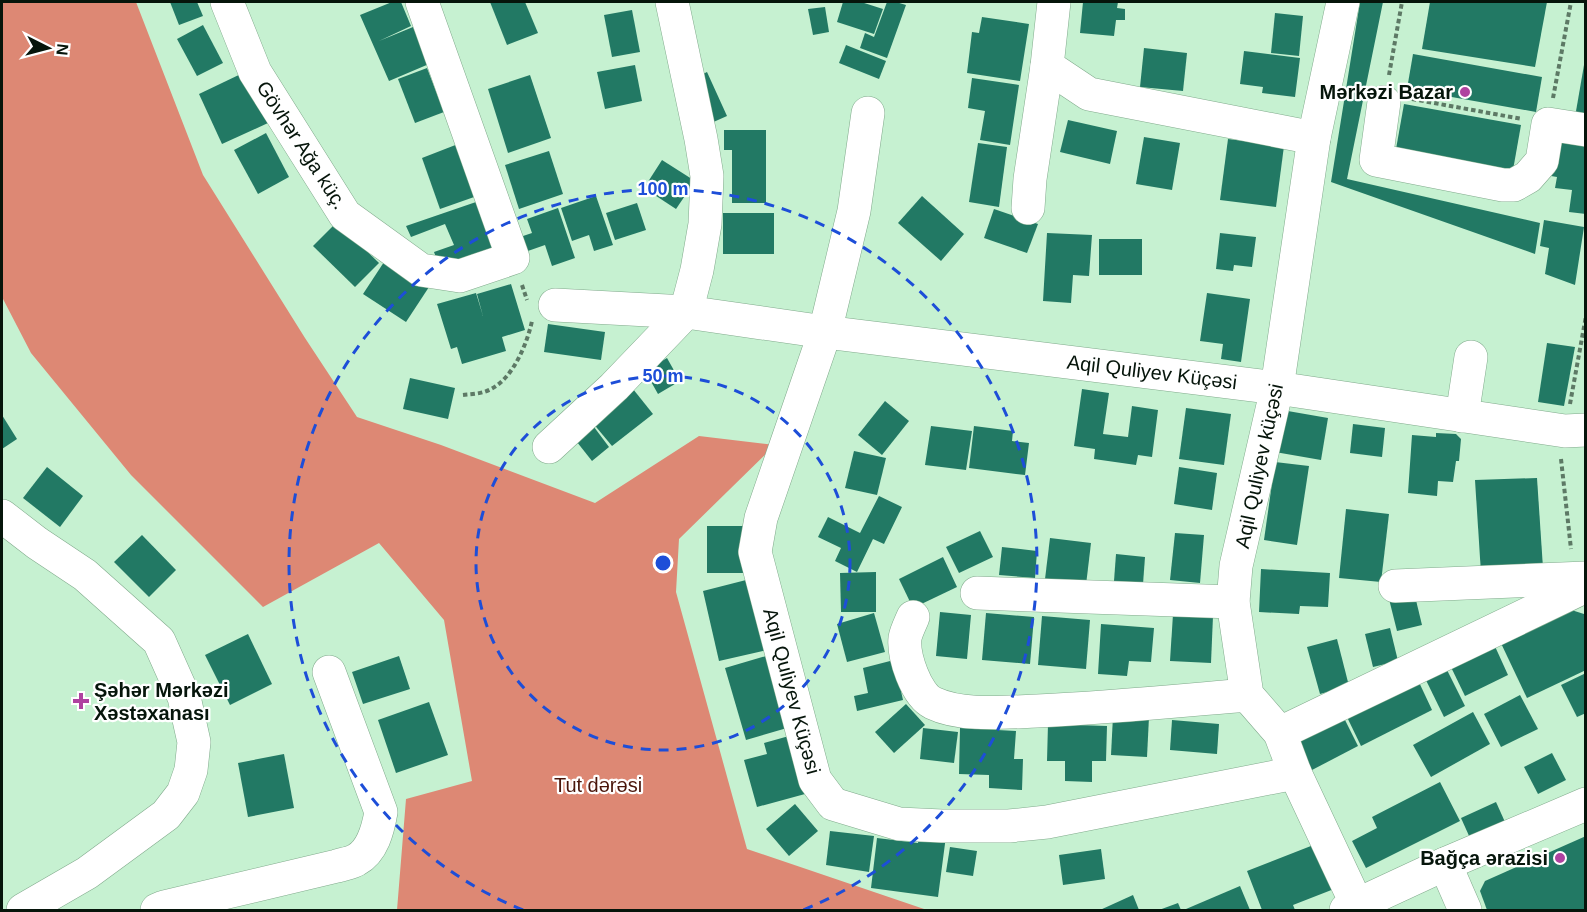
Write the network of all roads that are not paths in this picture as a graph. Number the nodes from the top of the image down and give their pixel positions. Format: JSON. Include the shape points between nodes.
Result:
{"nodes":[{"id":1,"x":227,"y":2,"type":"edge"},
{"id":2,"x":422,"y":2,"type":"edge"},
{"id":3,"x":672,"y":2,"type":"edge"},
{"id":4,"x":1054,"y":2,"type":"edge"},
{"id":5,"x":1342,"y":2,"type":"edge"},
{"id":6,"x":1047,"y":66,"type":"junction"},
{"id":7,"x":1385,"y":98,"type":"road end"},
{"id":8,"x":868,"y":113,"type":"dead end"},
{"id":9,"x":1586,"y":130,"type":"edge"},
{"id":10,"x":1314,"y":138,"type":"junction"},
{"id":11,"x":1028,"y":208,"type":"dead end"},
{"id":12,"x":544,"y":308,"type":"road end"},
{"id":13,"x":686,"y":312,"type":"junction"},
{"id":14,"x":825,"y":332,"type":"junction"},
{"id":15,"x":1471,"y":357,"type":"dead end"},
{"id":16,"x":1276,"y":388,"type":"junction"},
{"id":17,"x":1462,"y":416,"type":"junction"},
{"id":18,"x":1586,"y":430,"type":"edge"},
{"id":19,"x":549,"y":447,"type":"dead end"},
{"id":20,"x":2,"y":516,"type":"edge"},
{"id":21,"x":37,"y":543,"type":"junction"},
{"id":22,"x":2,"y":544,"type":"edge"},
{"id":23,"x":1586,"y":578,"type":"edge"},
{"id":24,"x":1395,"y":586,"type":"dead end"},
{"id":25,"x":1586,"y":586,"type":"edge"},
{"id":26,"x":977,"y":593,"type":"dead end"},
{"id":27,"x":1233,"y":602,"type":"junction"},
{"id":28,"x":913,"y":617,"type":"dead end"},
{"id":29,"x":329,"y":672,"type":"dead end"},
{"id":30,"x":1247,"y":695,"type":"junction"},
{"id":31,"x":1280,"y":733,"type":"junction"},
{"id":32,"x":1295,"y":773,"type":"junction"},
{"id":33,"x":1586,"y":804,"type":"edge"},
{"id":34,"x":1445,"y":864,"type":"junction"},
{"id":35,"x":1352,"y":908,"type":"edge"},
{"id":36,"x":23,"y":910,"type":"edge"},
{"id":37,"x":157,"y":910,"type":"edge"},
{"id":38,"x":1465,"y":910,"type":"edge"}],
"edges":[{"from":1,"to":2,"type":"street","name":"Gövhər Ağa küç.","via":[[255,72],[345,215],[421,270],[460,276],[513,258]]},
{"from":3,"to":13,"type":"street","via":[[707,176],[705,224]]},
{"from":4,"to":6,"type":"street"},
{"from":5,"to":10,"type":"street","name":"Aqil Quliyev küçəsi"},
{"from":6,"to":10,"type":"street","via":[[1089,94]]},
{"from":6,"to":11,"type":"street"},
{"from":7,"to":9,"type":"street","via":[[1376,160],[1503,185],[1514,185],[1528,177],[1542,161],[1548,124]]},
{"from":8,"to":14,"type":"street","via":[[854,211]]},
{"from":10,"to":16,"type":"street","name":"Aqil Quliyev küçəsi"},
{"from":12,"to":13,"type":"street","name":"Aqil Quliyev Küçəsi"},
{"from":13,"to":14,"type":"street","name":"Aqil Quliyev Küçəsi"},
{"from":13,"to":19,"type":"street"},
{"from":14,"to":16,"type":"street","name":"Aqil Quliyev Küçəsi"},
{"from":14,"to":32,"type":"street","name":"Aqil Quliyev Küçəsi","via":[[762,518],[756,552],[815,780],[833,804],[899,824],[1009,826]]},
{"from":15,"to":17,"type":"street"},
{"from":16,"to":17,"type":"street","name":"Aqil Quliyev Küçəsi"},
{"from":16,"to":27,"type":"street","name":"Aqil Quliyev küçəsi","via":[[1236,566]]},
{"from":17,"to":18,"type":"street","name":"Aqil Quliyev Küçəsi","via":[[1565,431]]},
{"from":20,"to":21,"type":"street"},
{"from":21,"to":22,"type":"street"},
{"from":21,"to":36,"type":"street","via":[[85,575],[159,641],[184,697],[194,742],[183,793],[166,815],[87,873]]},
{"from":23,"to":24,"type":"street"},
{"from":25,"to":31,"type":"street"},
{"from":26,"to":27,"type":"street"},
{"from":27,"to":30,"type":"street","name":"Aqil Quliyev küçəsi"},
{"from":28,"to":30,"type":"street","via":[[905,638],[907,662],[920,690],[932,702],[957,710],[1093,709]]},
{"from":29,"to":37,"type":"street","via":[[381,812],[369,848],[357,859],[337,866]]},
{"from":30,"to":31,"type":"street"},
{"from":31,"to":32,"type":"street"},
{"from":32,"to":35,"type":"street"},
{"from":33,"to":34,"type":"street"},
{"from":34,"to":35,"type":"street"},
{"from":34,"to":38,"type":"street"}]}
